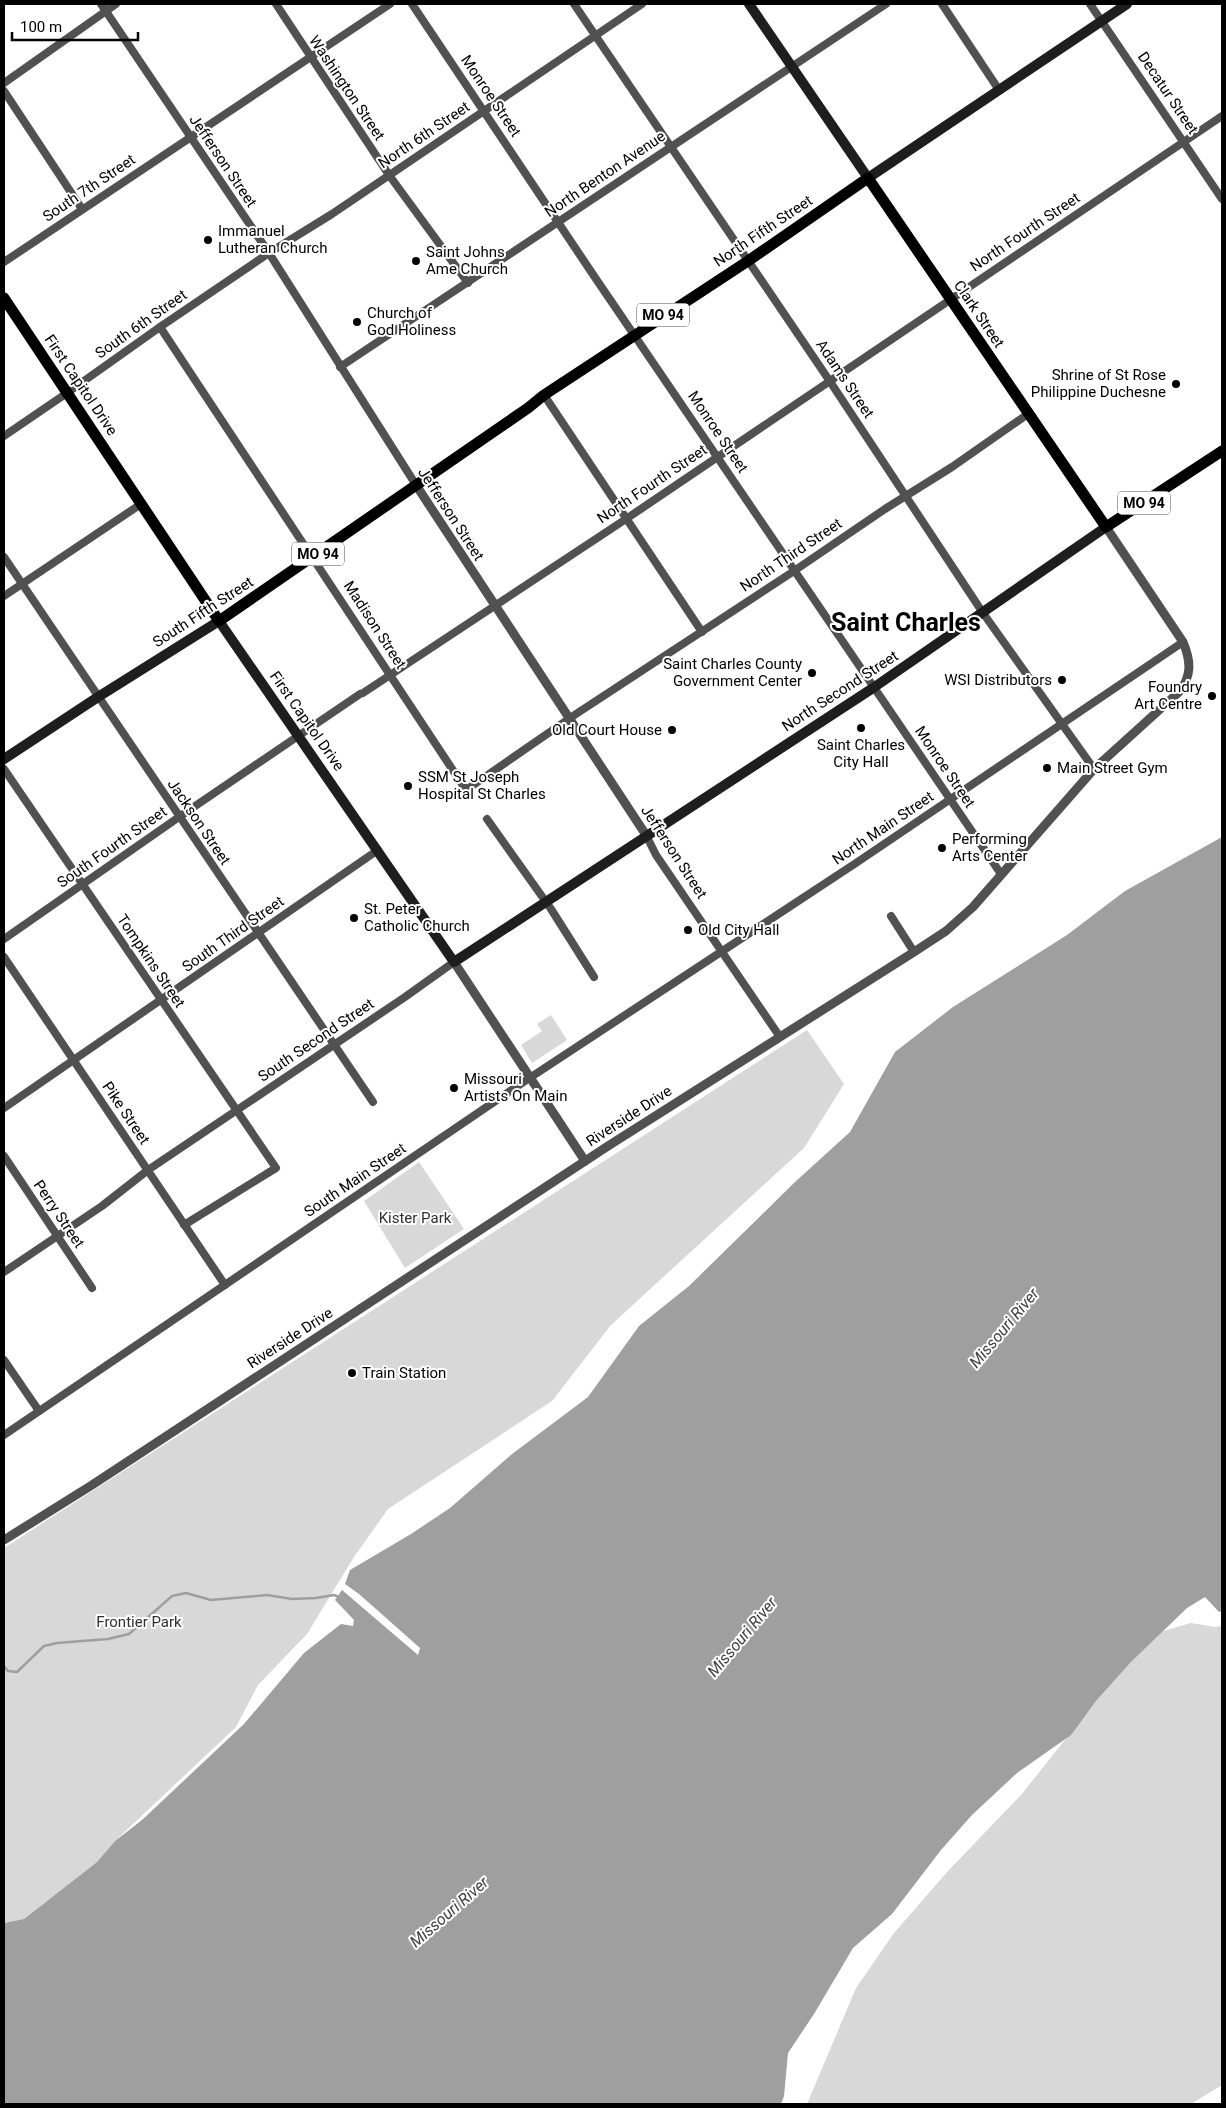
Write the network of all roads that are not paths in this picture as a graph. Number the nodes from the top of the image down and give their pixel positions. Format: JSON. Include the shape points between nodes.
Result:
{"nodes":[{"id":1,"x":116,"y":4,"type":"edge"},
{"id":2,"x":276,"y":4,"type":"edge"},
{"id":3,"x":390,"y":4,"type":"edge"},
{"id":4,"x":412,"y":4,"type":"edge"},
{"id":5,"x":574,"y":4,"type":"edge"},
{"id":6,"x":642,"y":4,"type":"edge"},
{"id":7,"x":749,"y":4,"type":"edge"},
{"id":8,"x":886,"y":4,"type":"edge"},
{"id":9,"x":942,"y":4,"type":"edge"},
{"id":10,"x":1090,"y":4,"type":"edge"},
{"id":11,"x":1128,"y":4,"type":"edge"},
{"id":12,"x":104,"y":7,"type":"edge"},
{"id":13,"x":1102,"y":21,"type":"junction"},
{"id":14,"x":596,"y":36,"type":"junction"},
{"id":15,"x":310,"y":57,"type":"junction"},
{"id":16,"x":791,"y":66,"type":"junction"},
{"id":17,"x":4,"y":83,"type":"edge"},
{"id":18,"x":999,"y":90,"type":"junction"},
{"id":19,"x":4,"y":91,"type":"edge"},
{"id":20,"x":484,"y":111,"type":"junction"},
{"id":21,"x":1222,"y":116,"type":"edge"},
{"id":22,"x":191,"y":137,"type":"junction"},
{"id":23,"x":1184,"y":142,"type":"junction"},
{"id":24,"x":671,"y":147,"type":"junction"},
{"id":25,"x":389,"y":176,"type":"junction"},
{"id":26,"x":868,"y":178,"type":"junction"},
{"id":27,"x":1222,"y":198,"type":"edge"},
{"id":28,"x":82,"y":209,"type":"junction"},
{"id":29,"x":558,"y":222,"type":"junction"},
{"id":30,"x":269,"y":253,"type":"junction"},
{"id":31,"x":748,"y":261,"type":"junction"},
{"id":32,"x":4,"y":262,"type":"edge"},
{"id":33,"x":468,"y":283,"type":"junction"},
{"id":34,"x":4,"y":298,"type":"edge"},
{"id":35,"x":950,"y":299,"type":"junction"},
{"id":36,"x":160,"y":327,"type":"junction"},
{"id":37,"x":634,"y":334,"type":"junction"},
{"id":38,"x":340,"y":367,"type":"junction"},
{"id":39,"x":829,"y":380,"type":"junction"},
{"id":40,"x":67,"y":393,"type":"junction"},
{"id":41,"x":544,"y":395,"type":"junction"},
{"id":42,"x":1028,"y":414,"type":"junction"},
{"id":43,"x":4,"y":436,"type":"edge"},
{"id":44,"x":1222,"y":451,"type":"edge"},
{"id":45,"x":718,"y":456,"type":"junction"},
{"id":46,"x":416,"y":485,"type":"junction"},
{"id":47,"x":906,"y":496,"type":"junction"},
{"id":48,"x":141,"y":504,"type":"junction"},
{"id":49,"x":626,"y":519,"type":"junction"},
{"id":50,"x":1106,"y":528,"type":"junction"},
{"id":51,"x":313,"y":557,"type":"junction"},
{"id":52,"x":4,"y":558,"type":"edge"},
{"id":53,"x":795,"y":571,"type":"junction"},
{"id":54,"x":21,"y":585,"type":"junction"},
{"id":55,"x":4,"y":596,"type":"edge"},
{"id":56,"x":494,"y":606,"type":"junction"},
{"id":57,"x":983,"y":613,"type":"junction"},
{"id":58,"x":219,"y":621,"type":"junction"},
{"id":59,"x":702,"y":632,"type":"junction"},
{"id":60,"x":1182,"y":642,"type":"junction"},
{"id":61,"x":390,"y":674,"type":"junction"},
{"id":62,"x":873,"y":688,"type":"junction"},
{"id":63,"x":98,"y":697,"type":"junction"},
{"id":64,"x":569,"y":720,"type":"junction"},
{"id":65,"x":1061,"y":725,"type":"junction"},
{"id":66,"x":299,"y":736,"type":"junction"},
{"id":67,"x":4,"y":759,"type":"edge"},
{"id":68,"x":4,"y":769,"type":"edge"},
{"id":69,"x":1094,"y":769,"type":"junction"},
{"id":70,"x":949,"y":800,"type":"junction"},
{"id":71,"x":179,"y":817,"type":"junction"},
{"id":72,"x":487,"y":819,"type":"dead end"},
{"id":73,"x":646,"y":835,"type":"junction"},
{"id":74,"x":378,"y":850,"type":"junction"},
{"id":75,"x":1001,"y":874,"type":"junction"},
{"id":76,"x":82,"y":884,"type":"junction"},
{"id":77,"x":545,"y":902,"type":"junction"},
{"id":78,"x":891,"y":916,"type":"dead end"},
{"id":79,"x":258,"y":933,"type":"junction"},
{"id":80,"x":4,"y":939,"type":"edge"},
{"id":81,"x":723,"y":951,"type":"junction"},
{"id":82,"x":914,"y":952,"type":"junction"},
{"id":83,"x":4,"y":957,"type":"edge"},
{"id":84,"x":454,"y":962,"type":"junction"},
{"id":85,"x":594,"y":977,"type":"dead end"},
{"id":86,"x":161,"y":1000,"type":"junction"},
{"id":87,"x":780,"y":1038,"type":"junction"},
{"id":88,"x":334,"y":1045,"type":"junction"},
{"id":89,"x":73,"y":1060,"type":"junction"},
{"id":90,"x":531,"y":1077,"type":"junction"},
{"id":91,"x":373,"y":1102,"type":"dead end"},
{"id":92,"x":4,"y":1108,"type":"edge"},
{"id":93,"x":237,"y":1111,"type":"junction"},
{"id":94,"x":4,"y":1156,"type":"edge"},
{"id":95,"x":585,"y":1161,"type":"junction"},
{"id":96,"x":148,"y":1170,"type":"junction"},
{"id":97,"x":184,"y":1225,"type":"junction"},
{"id":98,"x":57,"y":1236,"type":"junction"},
{"id":99,"x":4,"y":1272,"type":"edge"},
{"id":100,"x":225,"y":1285,"type":"junction"},
{"id":101,"x":92,"y":1288,"type":"dead end"},
{"id":102,"x":4,"y":1360,"type":"edge"},
{"id":103,"x":39,"y":1411,"type":"junction"},
{"id":104,"x":4,"y":1435,"type":"edge"},
{"id":105,"x":4,"y":1540,"type":"edge"}],
"edges":[{"from":1,"to":12,"type":"street"},
{"from":2,"to":15,"type":"street","name":"Washington Street"},
{"from":3,"to":15,"type":"street","name":"South 7th Street"},
{"from":4,"to":20,"type":"street","name":"Monroe Street"},
{"from":5,"to":14,"type":"street","name":"Adams Street"},
{"from":6,"to":14,"type":"street","name":"North 6th Street"},
{"from":7,"to":16,"type":"main road","name":"Clark Street"},
{"from":8,"to":16,"type":"street","name":"North Benton Avenue"},
{"from":9,"to":18,"type":"street"},
{"from":10,"to":13,"type":"street","name":"Decatur Street"},
{"from":11,"to":13,"type":"main road","name":"North Fifth Street"},
{"from":12,"to":17,"type":"street"},
{"from":12,"to":22,"type":"street","name":"Jefferson Street"},
{"from":13,"to":18,"type":"main road","name":"North Fifth Street"},
{"from":13,"to":23,"type":"street","name":"Decatur Street"},
{"from":14,"to":20,"type":"street","name":"North 6th Street"},
{"from":14,"to":24,"type":"street","name":"Adams Street"},
{"from":15,"to":22,"type":"street","name":"South 7th Street"},
{"from":15,"to":25,"type":"street","name":"Washington Street"},
{"from":16,"to":24,"type":"street","name":"North Benton Avenue"},
{"from":16,"to":26,"type":"main road","name":"Clark Street"},
{"from":18,"to":26,"type":"main road","name":"North Fifth Street"},
{"from":19,"to":28,"type":"street"},
{"from":20,"to":25,"type":"street","name":"North 6th Street"},
{"from":20,"to":29,"type":"street","name":"Monroe Street"},
{"from":21,"to":23,"type":"street","name":"North Fourth Street"},
{"from":22,"to":28,"type":"street","name":"South 7th Street"},
{"from":22,"to":30,"type":"street","name":"Jefferson Street"},
{"from":23,"to":27,"type":"street","name":"Decatur Street"},
{"from":23,"to":35,"type":"street","name":"North Fourth Street"},
{"from":24,"to":29,"type":"street","name":"North Benton Avenue"},
{"from":24,"to":31,"type":"street","name":"Adams Street"},
{"from":25,"to":30,"type":"street","name":"North 6th Street"},
{"from":25,"to":33,"type":"street","name":"Washington Street"},
{"from":26,"to":31,"type":"main road","name":"North Fifth Street","number":"MO 94"},
{"from":26,"to":35,"type":"main road","name":"Clark Street","number":"MO 94"},
{"from":28,"to":32,"type":"street","name":"South 7th Street"},
{"from":29,"to":33,"type":"street","name":"North Benton Avenue"},
{"from":29,"to":37,"type":"street","name":"Monroe Street"},
{"from":30,"to":36,"type":"street","name":"South 6th Street"},
{"from":30,"to":38,"type":"street","name":"Jefferson Street"},
{"from":31,"to":37,"type":"main road","name":"North Fifth Street","number":"MO 94"},
{"from":31,"to":39,"type":"street","name":"Adams Street"},
{"from":33,"to":38,"type":"street","name":"North Benton Avenue"},
{"from":34,"to":40,"type":"main road","name":"First Capitol Drive"},
{"from":35,"to":39,"type":"street","name":"North Fourth Street"},
{"from":35,"to":42,"type":"main road","name":"Clark Street","number":"MO 94"},
{"from":36,"to":40,"type":"street","name":"South 6th Street"},
{"from":36,"to":51,"type":"street","name":"Madison Street"},
{"from":37,"to":41,"type":"main road","name":"North Fifth Street","number":"MO 94"},
{"from":37,"to":45,"type":"street","name":"Monroe Street"},
{"from":38,"to":46,"type":"street","name":"Jefferson Street"},
{"from":39,"to":45,"type":"street","name":"North Fourth Street"},
{"from":39,"to":47,"type":"street","name":"Adams Street"},
{"from":40,"to":43,"type":"street","name":"South 6th Street"},
{"from":40,"to":48,"type":"main road","name":"First Capitol Drive"},
{"from":41,"to":46,"type":"main road","name":"North Fifth Street","number":"MO 94"},
{"from":41,"to":49,"type":"street"},
{"from":42,"to":47,"type":"street","name":"North Third Street"},
{"from":42,"to":50,"type":"main road","name":"Clark Street","number":"MO 94"},
{"from":44,"to":50,"type":"main road","name":"North Second Street","number":"MO 94"},
{"from":45,"to":49,"type":"street","name":"North Fourth Street"},
{"from":45,"to":53,"type":"street","name":"Monroe Street"},
{"from":46,"to":51,"type":"main road","name":"South Fifth Street","number":"MO 94"},
{"from":46,"to":56,"type":"street","name":"Jefferson Street"},
{"from":47,"to":53,"type":"street","name":"North Third Street"},
{"from":47,"to":57,"type":"street","name":"Adams Street"},
{"from":48,"to":54,"type":"street"},
{"from":48,"to":58,"type":"main road","name":"First Capitol Drive"},
{"from":49,"to":56,"type":"street","name":"North Fourth Street"},
{"from":49,"to":59,"type":"street"},
{"from":50,"to":57,"type":"main road","name":"North Second Street"},
{"from":50,"to":60,"type":"street","name":"Clark Street"},
{"from":51,"to":58,"type":"main road","name":"South Fifth Street","number":"MO 94"},
{"from":51,"to":61,"type":"street","name":"Madison Street"},
{"from":52,"to":54,"type":"street","name":"Jackson Street"},
{"from":53,"to":59,"type":"street","name":"North Third Street"},
{"from":53,"to":62,"type":"street","name":"Monroe Street"},
{"from":54,"to":55,"type":"street"},
{"from":54,"to":63,"type":"street","name":"Jackson Street"},
{"from":56,"to":61,"type":"street","name":"South Fourth Street"},
{"from":56,"to":64,"type":"street","name":"Jefferson Street"},
{"from":57,"to":62,"type":"main road","name":"North Second Street"},
{"from":57,"to":65,"type":"street","name":"Adams Street"},
{"from":58,"to":63,"type":"main road","name":"South Fifth Street"},
{"from":58,"to":66,"type":"main road","name":"First Capitol Drive"},
{"from":59,"to":64,"type":"street","name":"North Third Street"},
{"from":60,"to":65,"type":"street","name":"North Main Street"},
{"from":60,"to":69,"type":"street","name":"Riverside Drive","via":[[1190,667],[1184,685]]},
{"from":61,"to":64,"type":"street","name":"Madison Street","via":[[466,790]]},
{"from":61,"to":66,"type":"street","name":"South Fourth Street"},
{"from":62,"to":70,"type":"street","name":"Monroe Street"},
{"from":62,"to":73,"type":"main road","name":"North Second Street"},
{"from":63,"to":67,"type":"main road","name":"South Fifth Street"},
{"from":63,"to":71,"type":"street","name":"Jackson Street"},
{"from":64,"to":73,"type":"street","name":"Jefferson Street"},
{"from":65,"to":69,"type":"street","name":"Adams Street"},
{"from":65,"to":70,"type":"street","name":"North Main Street"},
{"from":66,"to":71,"type":"street","name":"South Fourth Street"},
{"from":66,"to":74,"type":"main road","name":"First Capitol Drive"},
{"from":68,"to":76,"type":"street","name":"Tompkins Street"},
{"from":69,"to":75,"type":"street","name":"Riverside Drive"},
{"from":70,"to":75,"type":"street","name":"Monroe Street"},
{"from":70,"to":81,"type":"street","name":"North Main Street"},
{"from":71,"to":76,"type":"street","name":"South Fourth Street"},
{"from":71,"to":79,"type":"street","name":"Jackson Street"},
{"from":72,"to":77,"type":"street"},
{"from":73,"to":77,"type":"main road","name":"South Second Street"},
{"from":73,"to":81,"type":"street","name":"Jefferson Street","via":[[656,855]]},
{"from":74,"to":79,"type":"street","name":"South Third Street"},
{"from":74,"to":84,"type":"main road","name":"First Capitol Drive"},
{"from":75,"to":82,"type":"street","name":"Riverside Drive","via":[[961,919]]},
{"from":76,"to":80,"type":"street","name":"South Fourth Street"},
{"from":76,"to":86,"type":"street","name":"Tompkins Street"},
{"from":77,"to":84,"type":"main road","name":"South Second Street"},
{"from":77,"to":85,"type":"street"},
{"from":78,"to":82,"type":"street"},
{"from":79,"to":86,"type":"street","name":"South Third Street"},
{"from":79,"to":88,"type":"street","name":"Jackson Street"},
{"from":81,"to":87,"type":"street","name":"Jefferson Street"},
{"from":81,"to":90,"type":"street","name":"South Main Street"},
{"from":82,"to":87,"type":"street","name":"Riverside Drive"},
{"from":83,"to":89,"type":"street","name":"Pike Street"},
{"from":84,"to":88,"type":"street","name":"South Second Street"},
{"from":84,"to":90,"type":"street","name":"First Capitol Drive"},
{"from":86,"to":89,"type":"street","name":"South Third Street"},
{"from":86,"to":93,"type":"street","name":"Tompkins Street"},
{"from":87,"to":95,"type":"street","name":"Riverside Drive"},
{"from":88,"to":91,"type":"street","name":"Jackson Street"},
{"from":88,"to":93,"type":"street","name":"South Second Street"},
{"from":89,"to":92,"type":"street","name":"South Third Street"},
{"from":89,"to":96,"type":"street","name":"Pike Street"},
{"from":90,"to":95,"type":"street","name":"First Capitol Drive"},
{"from":90,"to":100,"type":"street","name":"South Main Street"},
{"from":93,"to":96,"type":"street","name":"South Second Street"},
{"from":93,"to":97,"type":"street","name":"Tompkins Street","via":[[276,1168]]},
{"from":94,"to":98,"type":"street","name":"Perry Street"},
{"from":95,"to":105,"type":"street","name":"Riverside Drive"},
{"from":96,"to":97,"type":"street","name":"Pike Street"},
{"from":96,"to":98,"type":"street","name":"South Second Street"},
{"from":97,"to":100,"type":"street","name":"Pike Street"},
{"from":98,"to":99,"type":"street","name":"South Second Street"},
{"from":98,"to":101,"type":"street","name":"Perry Street"},
{"from":100,"to":103,"type":"street","name":"South Main Street"},
{"from":102,"to":103,"type":"street"},
{"from":103,"to":104,"type":"street","name":"South Main Street"}]}
